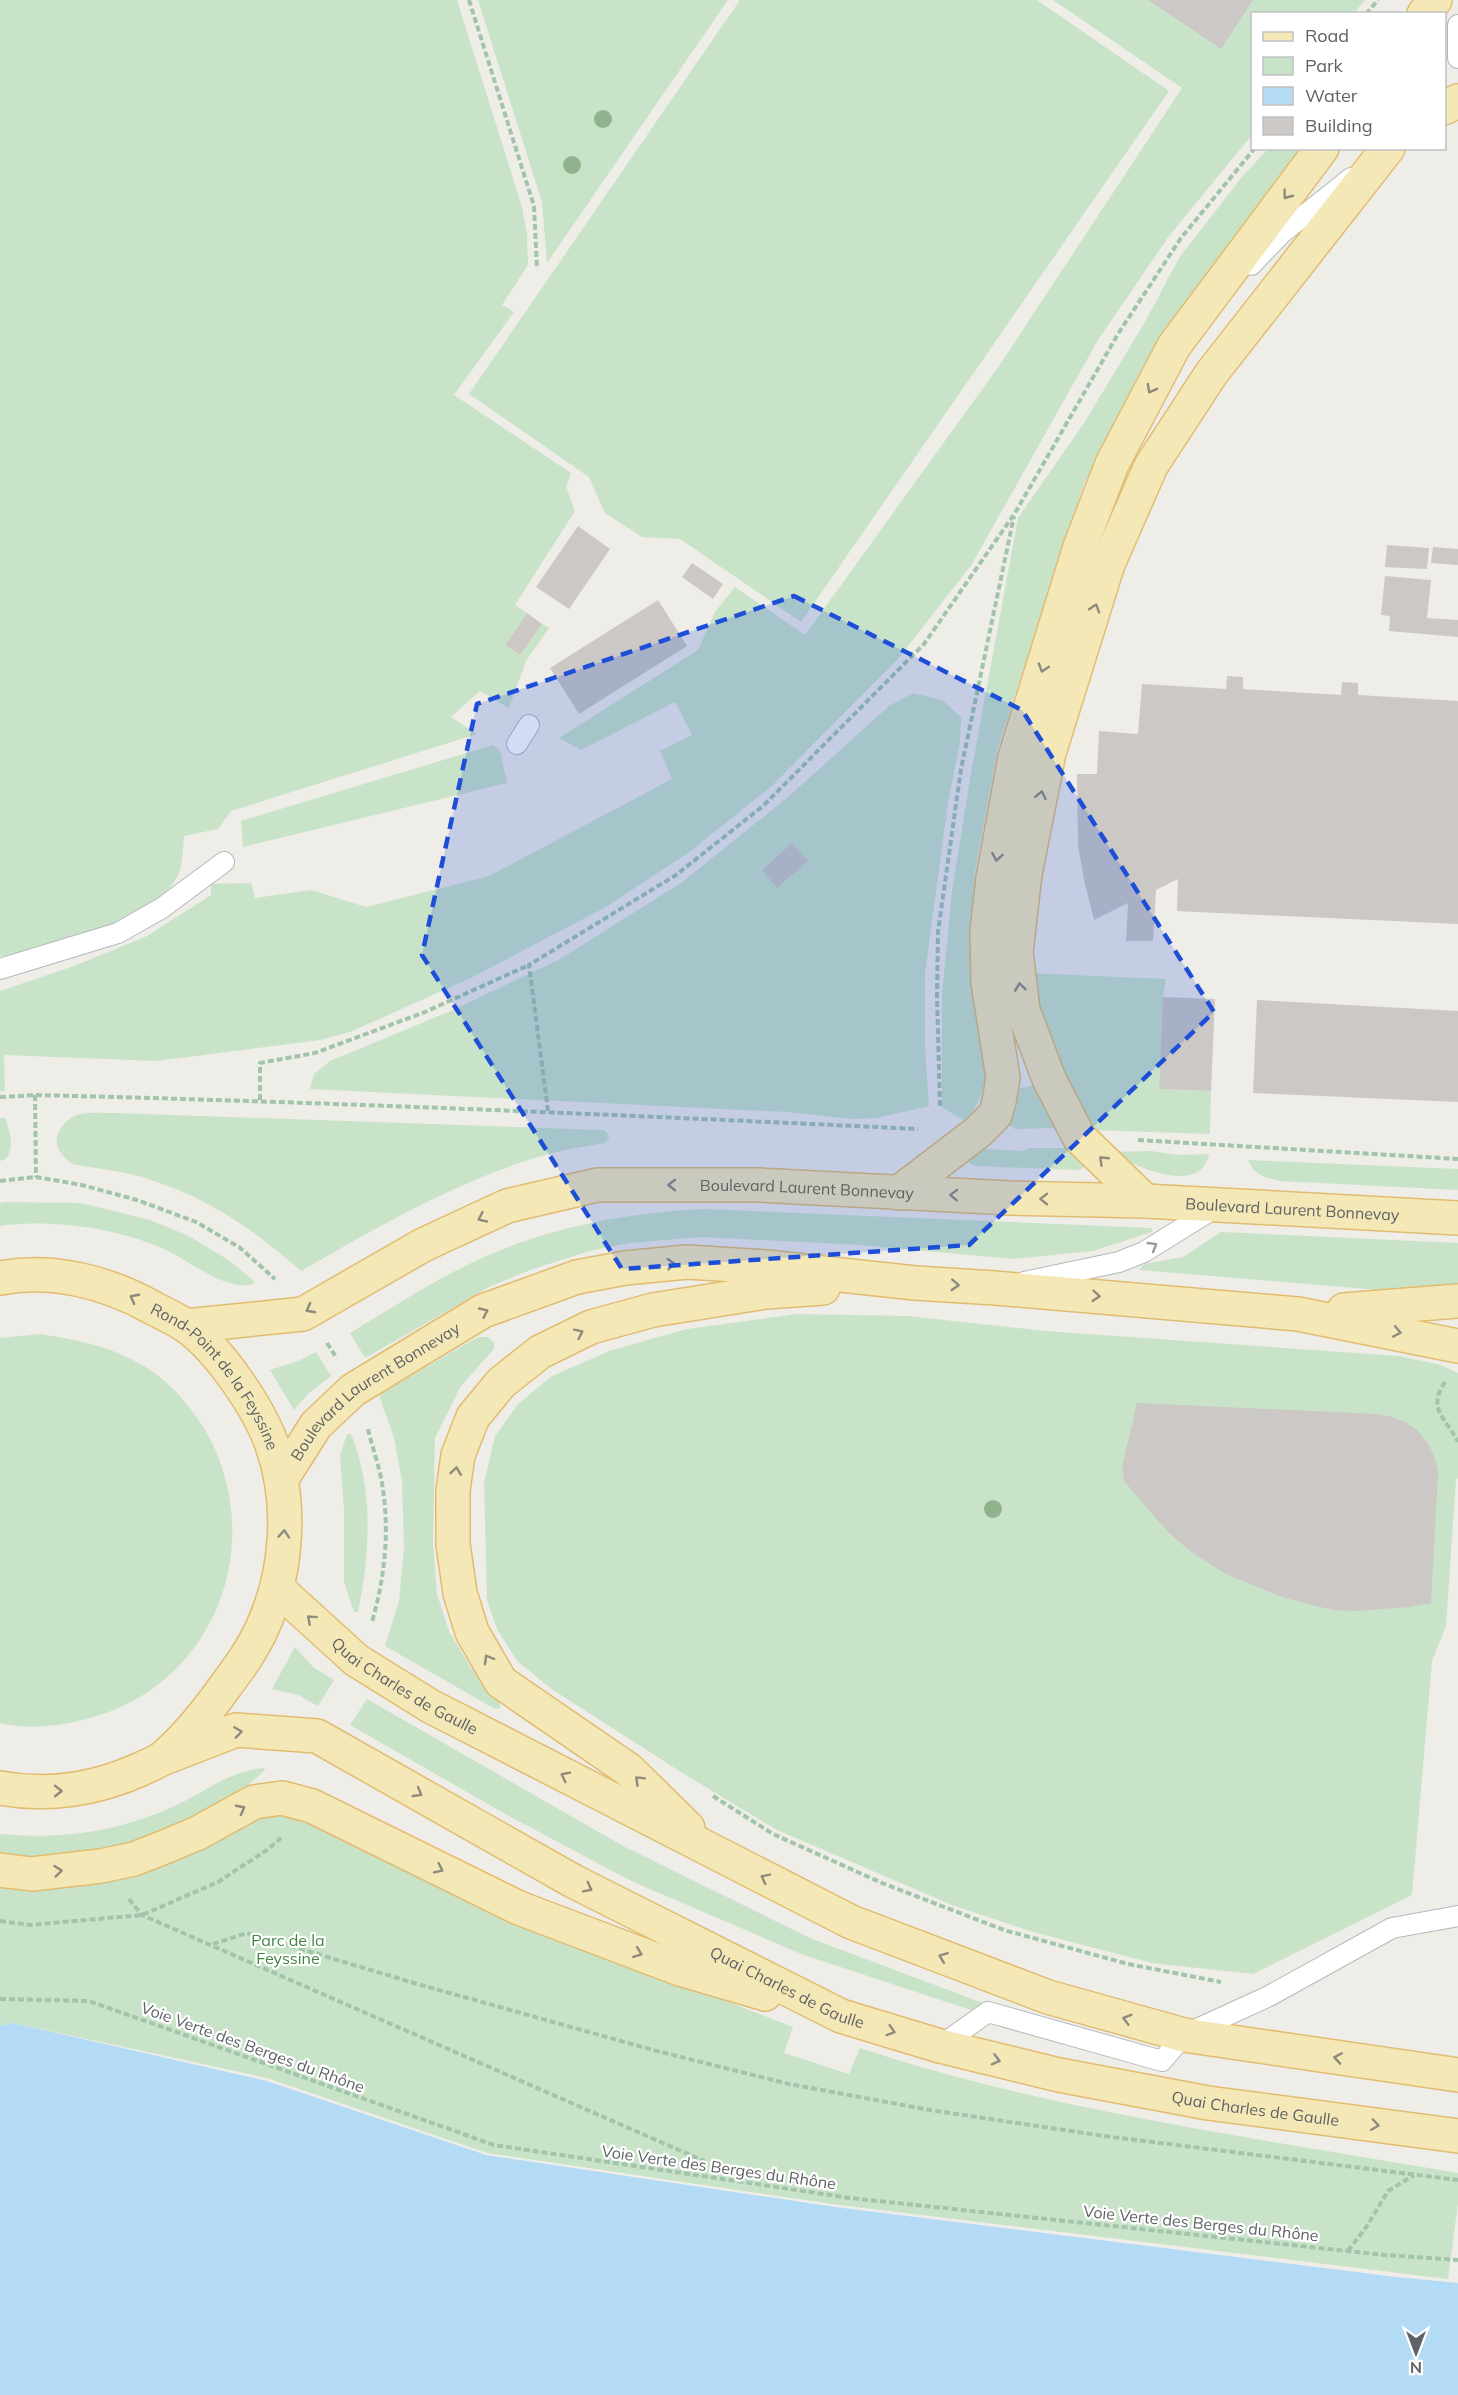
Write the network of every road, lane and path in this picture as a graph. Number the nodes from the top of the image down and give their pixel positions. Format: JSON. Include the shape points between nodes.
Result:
{"nodes":[{"id":1,"x":469,"y":0,"type":"edge"},
{"id":2,"x":1378,"y":0,"type":"edge"},
{"id":3,"x":1435,"y":0,"type":"edge"},
{"id":4,"x":1368,"y":12,"type":"edge"},
{"id":5,"x":1426,"y":12,"type":"edge"},
{"id":6,"x":1458,"y":26,"type":"edge"},
{"id":7,"x":1458,"y":58,"type":"edge"},
{"id":8,"x":1253,"y":150,"type":"edge"},
{"id":9,"x":1321,"y":150,"type":"edge"},
{"id":10,"x":1385,"y":151,"type":"edge"},
{"id":11,"x":537,"y":269,"type":"dead end"},
{"id":12,"x":1174,"y":346,"type":"junction"},
{"id":13,"x":1014,"y":513,"type":"junction"},
{"id":14,"x":530,"y":725,"type":"dead end"},
{"id":15,"x":517,"y":744,"type":"dead end"},
{"id":16,"x":224,"y":862,"type":"dead end"},
{"id":17,"x":530,"y":965,"type":"junction"},
{"id":18,"x":0,"y":969,"type":"edge"},
{"id":19,"x":35,"y":1095,"type":"junction"},
{"id":20,"x":0,"y":1097,"type":"edge"},
{"id":21,"x":260,"y":1100,"type":"junction"},
{"id":22,"x":940,"y":1106,"type":"dead end"},
{"id":23,"x":36,"y":1177,"type":"junction"},
{"id":24,"x":0,"y":1181,"type":"edge"},
{"id":25,"x":898,"y":1193,"type":"junction"},
{"id":26,"x":1145,"y":1201,"type":"junction"},
{"id":27,"x":1221,"y":1205,"type":"junction"},
{"id":28,"x":1458,"y":1218,"type":"edge"},
{"id":29,"x":0,"y":1278,"type":"edge"},
{"id":30,"x":274,"y":1279,"type":"dead end"},
{"id":31,"x":915,"y":1283,"type":"junction"},
{"id":32,"x":995,"y":1288,"type":"junction"},
{"id":33,"x":1458,"y":1301,"type":"edge"},
{"id":34,"x":1298,"y":1314,"type":"junction"},
{"id":35,"x":186,"y":1326,"type":"junction"},
{"id":36,"x":1458,"y":1346,"type":"edge"},
{"id":37,"x":1447,"y":1379,"type":"dead end"},
{"id":38,"x":364,"y":1418,"type":"dead end"},
{"id":39,"x":1458,"y":1442,"type":"edge"},
{"id":40,"x":281,"y":1480,"type":"junction"},
{"id":41,"x":277,"y":1588,"type":"junction"},
{"id":42,"x":369,"y":1631,"type":"dead end"},
{"id":43,"x":164,"y":1758,"type":"junction"},
{"id":44,"x":0,"y":1788,"type":"edge"},
{"id":45,"x":709,"y":1794,"type":"dead end"},
{"id":46,"x":710,"y":1851,"type":"junction"},
{"id":47,"x":101,"y":1866,"type":"junction"},
{"id":48,"x":0,"y":1870,"type":"edge"},
{"id":49,"x":1458,"y":1916,"type":"edge"},
{"id":50,"x":213,"y":1944,"type":"junction"},
{"id":51,"x":1269,"y":1996,"type":"junction"},
{"id":52,"x":0,"y":1999,"type":"edge"},
{"id":53,"x":841,"y":2016,"type":"junction"},
{"id":54,"x":1184,"y":2035,"type":"junction"},
{"id":55,"x":940,"y":2046,"type":"junction"},
{"id":56,"x":1458,"y":2075,"type":"edge"},
{"id":57,"x":1458,"y":2136,"type":"edge"},
{"id":58,"x":1414,"y":2175,"type":"junction"},
{"id":59,"x":706,"y":2178,"type":"junction"},
{"id":60,"x":1458,"y":2180,"type":"edge"},
{"id":61,"x":1348,"y":2251,"type":"junction"},
{"id":62,"x":1458,"y":2260,"type":"edge"}],
"edges":[{"from":1,"to":11,"type":"path","via":[[534,206]]},
{"from":2,"to":4,"type":"path"},
{"from":3,"to":5,"type":"main road"},
{"from":6,"to":7,"type":"lane"},
{"from":8,"to":13,"type":"path","via":[[1181,238],[1118,334]]},
{"from":9,"to":12,"type":"main road","one_way":true},
{"from":10,"to":12,"type":"lane","via":[[1282,232]]},
{"from":26,"to":10,"type":"main road","one_way":true,"via":[[1079,1137],[1049,1079],[1023,1010],[1016,952],[1025,874],[1049,753],[1108,564],[1151,466],[1210,374]]},
{"from":12,"to":25,"type":"main road","one_way":true,"via":[[1112,464],[1080,547],[1015,757],[987,932],[988,982],[1003,1078],[995,1115]]},
{"from":13,"to":17,"type":"path","via":[[924,644],[763,806],[676,875]]},
{"from":13,"to":22,"type":"path","via":[[961,769],[938,932]]},
{"from":14,"to":15,"type":"lane"},
{"from":16,"to":18,"type":"lane","via":[[162,908],[118,933]]},
{"from":17,"to":21,"type":"path","via":[[425,1012],[315,1053],[260,1064]]},
{"from":17,"to":21,"type":"path","via":[[548,1111]]},
{"from":19,"to":20,"type":"path"},
{"from":19,"to":21,"type":"path"},
{"from":19,"to":23,"type":"path"},
{"from":23,"to":24,"type":"path"},
{"from":23,"to":30,"type":"path","via":[[138,1200],[196,1222],[239,1248]]},
{"from":26,"to":25,"type":"main road","name":"Boulevard Laurent Bonnevay","one_way":true},
{"from":25,"to":35,"type":"main road","name":"Boulevard Laurent Bonnevay","one_way":true,"via":[[759,1185],[597,1185],[507,1206],[423,1245],[303,1314]]},
{"from":26,"to":27,"type":"main road","name":"Boulevard Laurent Bonnevay"},
{"from":27,"to":28,"type":"main road","name":"Boulevard Laurent Bonnevay"},
{"from":32,"to":27,"type":"lane","one_way":true,"via":[[1119,1262],[1144,1252]]},
{"from":35,"to":29,"type":"main road","name":"Rond-Point de la Feyssine","one_way":true,"via":[[127,1293],[87,1281],[44,1275]]},
{"from":31,"to":32,"type":"main road","name":"Boulevard Laurent Bonnevay","one_way":true},
{"from":40,"to":31,"type":"main road","name":"Boulevard Laurent Bonnevay","one_way":true,"via":[[316,1425],[353,1390],[483,1311],[577,1278],[625,1268],[687,1263]]},
{"from":46,"to":31,"type":"main road","one_way":true,"via":[[629,1770],[501,1682],[472,1632],[460,1593],[453,1544],[453,1490],[458,1455],[473,1417],[501,1383],[540,1352],[591,1327],[653,1310],[766,1292]]},
{"from":32,"to":34,"type":"main road","name":"Boulevard Laurent Bonnevay","one_way":true},
{"from":33,"to":34,"type":"main road"},
{"from":34,"to":36,"type":"main road","one_way":true},
{"from":35,"to":40,"type":"main road","name":"Rond-Point de la Feyssine","via":[[222,1360],[255,1407],[272,1444]]},
{"from":37,"to":39,"type":"path","via":[[1438,1394],[1439,1414]]},
{"from":38,"to":42,"type":"path","via":[[382,1482],[387,1534],[382,1588]]},
{"from":41,"to":40,"type":"main road","name":"Rond-Point de la Feyssine","one_way":true,"via":[[285,1522]]},
{"from":41,"to":43,"type":"main road","name":"Rond-Point de la Feyssine","via":[[264,1624],[240,1666],[203,1717]]},
{"from":46,"to":41,"type":"main road","name":"Quai Charles de Gaulle","one_way":true,"via":[[430,1706],[356,1660]]},
{"from":44,"to":43,"type":"main road","name":"Rond-Point de la Feyssine","one_way":true,"via":[[74,1791],[121,1778]]},
{"from":43,"to":53,"type":"main road","name":"Quai Charles de Gaulle","one_way":true,"via":[[236,1730],[317,1736],[573,1881]]},
{"from":45,"to":51,"type":"path","via":[[773,1834],[882,1883],[1004,1930],[1128,1964]]},
{"from":54,"to":46,"type":"main road","name":"Quai Charles de Gaulle","one_way":true,"via":[[1048,1997],[851,1922]]},
{"from":48,"to":47,"type":"main road","one_way":true,"via":[[32,1874]]},
{"from":47,"to":50,"type":"path","via":[[142,1915]]},
{"from":47,"to":53,"type":"main road","one_way":true,"via":[[134,1859],[180,1840],[254,1802],[282,1798],[312,1806],[519,1908],[680,1969]]},
{"from":49,"to":51,"type":"lane","via":[[1392,1928]]},
{"from":50,"to":58,"type":"path","via":[[247,1933],[641,2047],[801,2086],[1104,2136]]},
{"from":50,"to":59,"type":"path","via":[[704,2161]]},
{"from":51,"to":54,"type":"lane"},
{"from":52,"to":59,"type":"path","name":"Voie Verte des Berges du Rhône","via":[[89,2001],[494,2145]]},
{"from":53,"to":55,"type":"main road","name":"Quai Charles de Gaulle","one_way":true},
{"from":54,"to":55,"type":"lane","via":[[1162,2061],[988,2012]]},
{"from":56,"to":54,"type":"main road","name":"Quai Charles de Gaulle","one_way":true},
{"from":55,"to":57,"type":"main road","name":"Quai Charles de Gaulle","one_way":true,"via":[[1059,2075],[1208,2103]]},
{"from":58,"to":60,"type":"path"},
{"from":58,"to":61,"type":"path","via":[[1388,2191]]},
{"from":59,"to":61,"type":"path","name":"Voie Verte des Berges du Rhône","via":[[850,2198]]},
{"from":61,"to":62,"type":"path","name":"Voie Verte des Berges du Rhône"}]}
